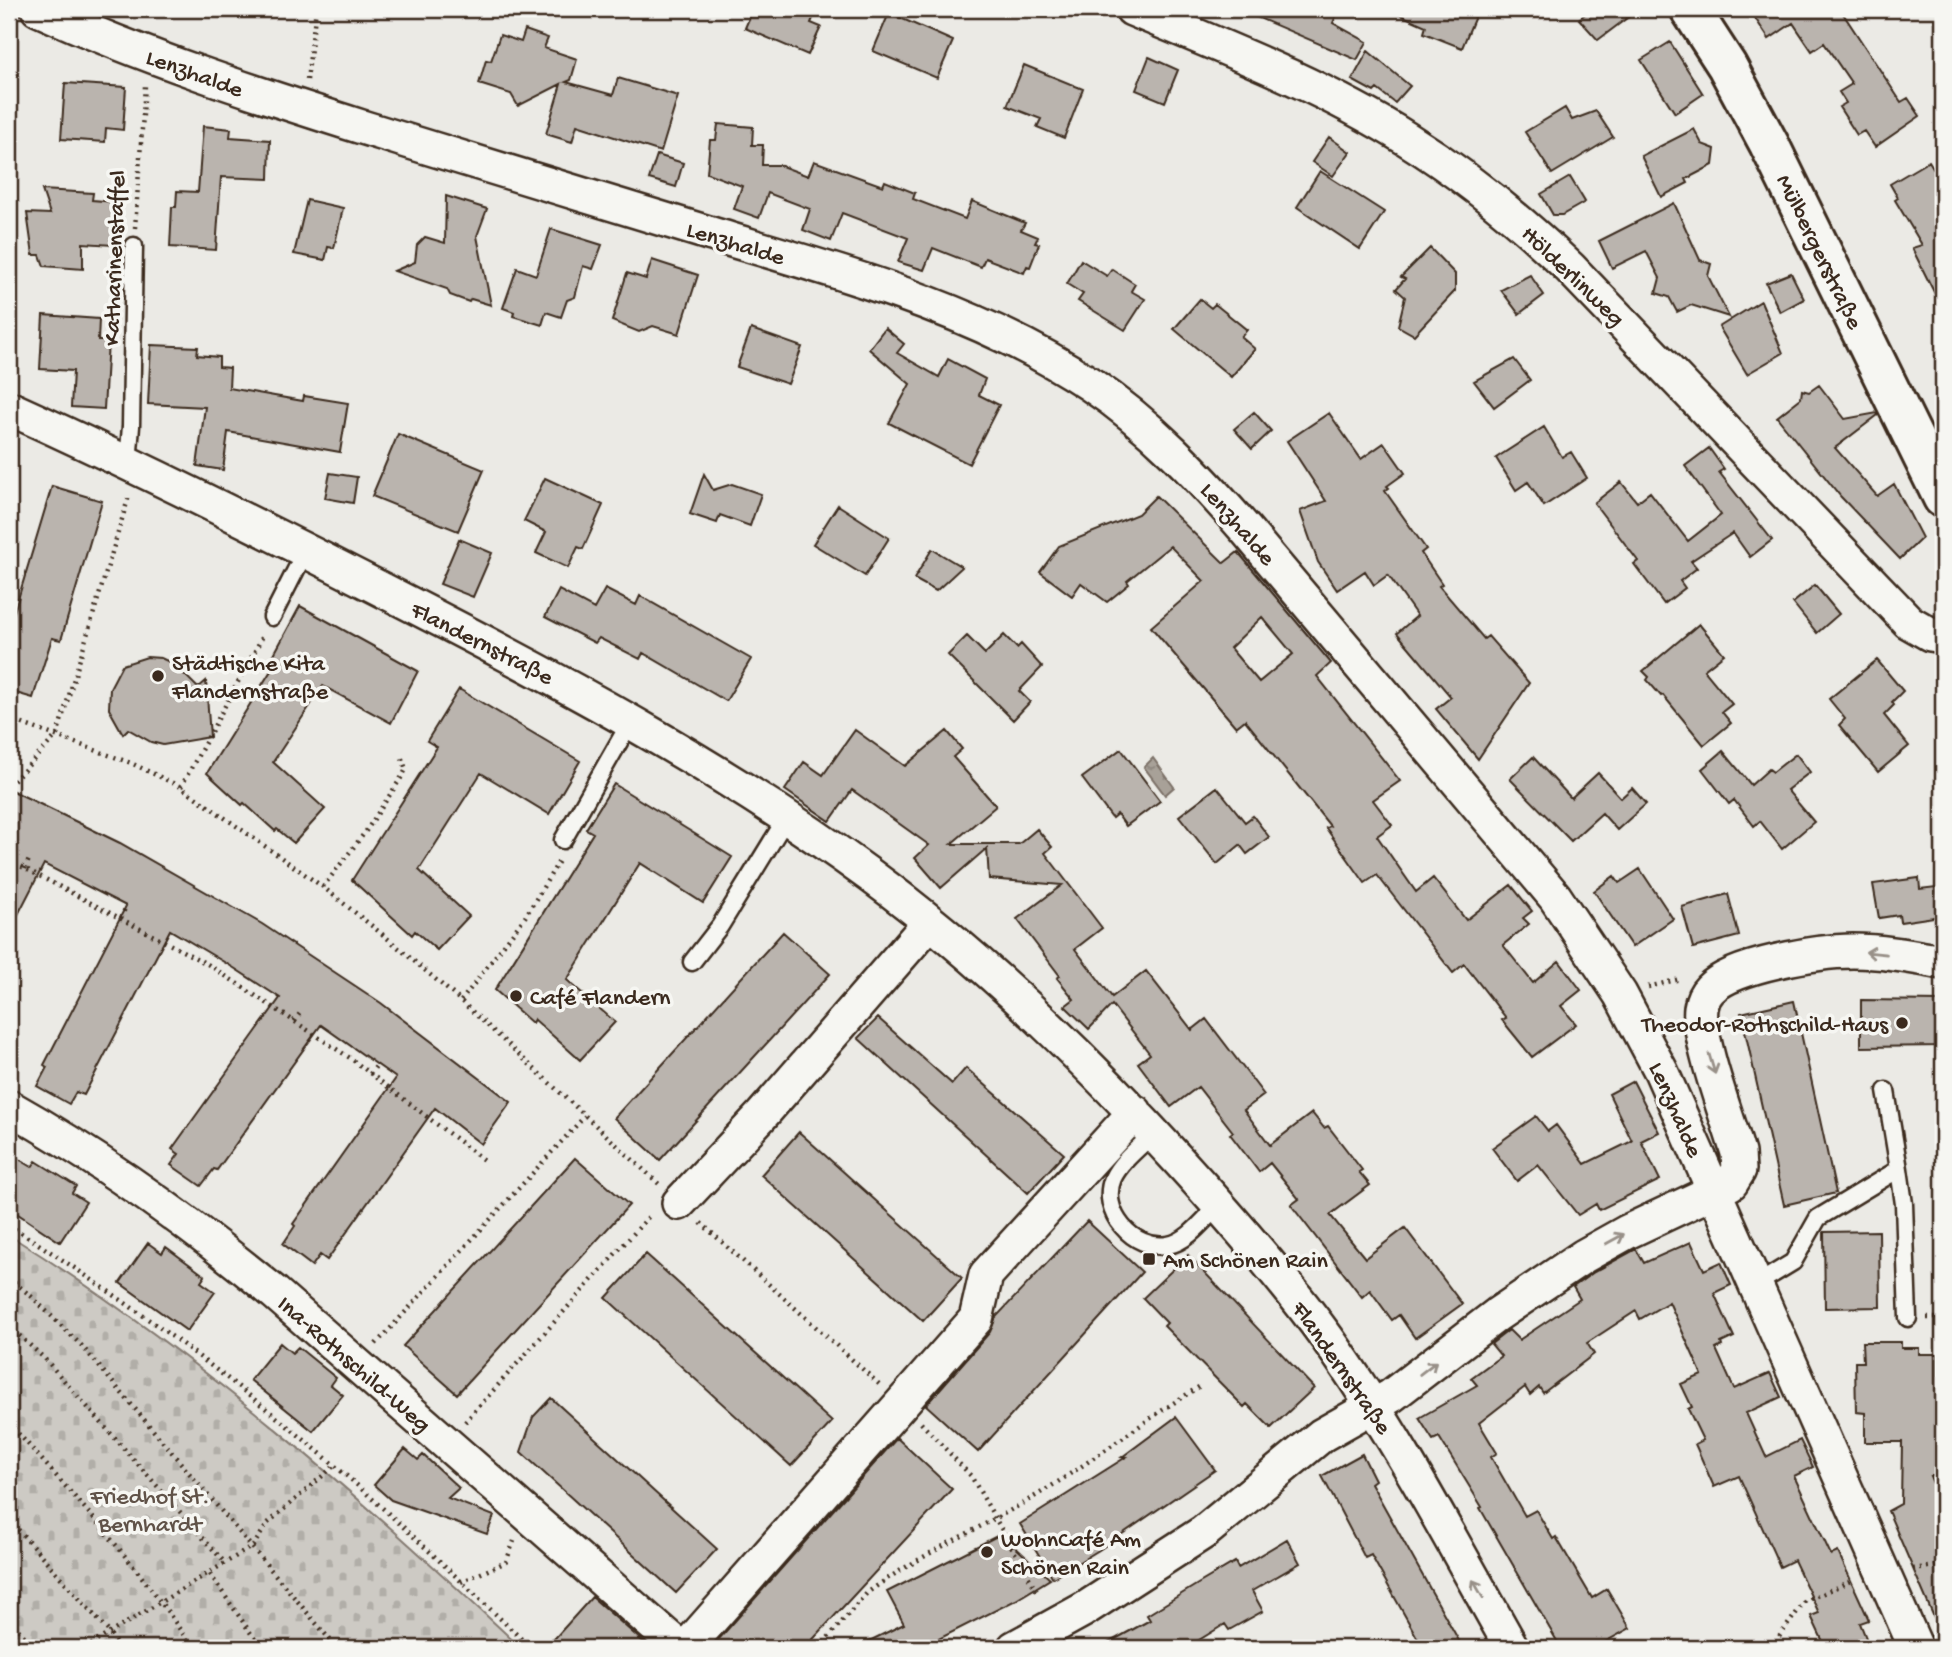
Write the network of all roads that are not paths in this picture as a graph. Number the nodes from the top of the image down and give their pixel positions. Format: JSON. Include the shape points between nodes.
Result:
{"nodes":[{"id":1,"x":38,"y":9,"type":"edge"},
{"id":2,"x":1132,"y":9,"type":"edge"},
{"id":3,"x":1690,"y":9,"type":"edge"},
{"id":4,"x":134,"y":246,"type":"road end"},
{"id":5,"x":9,"y":408,"type":"edge"},
{"id":6,"x":133,"y":466,"type":"junction"},
{"id":7,"x":1943,"y":498,"type":"edge"},
{"id":8,"x":306,"y":550,"type":"junction"},
{"id":9,"x":272,"y":617,"type":"road end"},
{"id":10,"x":1943,"y":636,"type":"edge"},
{"id":11,"x":631,"y":721,"type":"junction"},
{"id":12,"x":787,"y":817,"type":"junction"},
{"id":13,"x":563,"y":840,"type":"road end"},
{"id":14,"x":930,"y":922,"type":"junction"},
{"id":15,"x":692,"y":962,"type":"dead end"},
{"id":16,"x":1943,"y":962,"type":"edge"},
{"id":17,"x":1886,"y":1091,"type":"dead end"},
{"id":18,"x":9,"y":1107,"type":"edge"},
{"id":19,"x":1144,"y":1123,"type":"junction"},
{"id":20,"x":1899,"y":1169,"type":"junction"},
{"id":21,"x":1714,"y":1191,"type":"junction"},
{"id":22,"x":674,"y":1198,"type":"road end"},
{"id":23,"x":1219,"y":1205,"type":"junction"},
{"id":24,"x":1755,"y":1284,"type":"junction"},
{"id":25,"x":1908,"y":1318,"type":"dead end"},
{"id":26,"x":1372,"y":1406,"type":"junction"},
{"id":27,"x":1061,"y":1638,"type":"edge"},
{"id":28,"x":680,"y":1648,"type":"edge"},
{"id":29,"x":686,"y":1648,"type":"edge"},
{"id":30,"x":1014,"y":1648,"type":"edge"},
{"id":31,"x":1512,"y":1648,"type":"edge"},
{"id":32,"x":1916,"y":1648,"type":"edge"}],
"edges":[{"from":1,"to":21,"type":"street","name":"Lenzhalde","via":[[148,55],[303,108],[913,297],[1033,349],[1091,385],[1179,456],[1555,897],[1620,994]]},
{"from":2,"to":10,"type":"street","name":"Hölderlinweg","via":[[1334,98],[1406,139],[1478,189],[1570,268],[1909,622]]},
{"from":3,"to":7,"type":"street","name":"Mülbergerstraße","via":[[1769,144]]},
{"from":4,"to":6,"type":"lane","name":"Katharinenstaffel"},
{"from":5,"to":6,"type":"street","name":"Flandernstraße"},
{"from":6,"to":8,"type":"street","name":"Flandernstraße"},
{"from":8,"to":9,"type":"lane"},
{"from":8,"to":11,"type":"street","name":"Flandernstraße"},
{"from":11,"to":12,"type":"street","name":"Flandernstraße"},
{"from":11,"to":13,"type":"lane"},
{"from":12,"to":14,"type":"street","name":"Flandernstraße"},
{"from":12,"to":15,"type":"lane","via":[[712,939]]},
{"from":14,"to":19,"type":"street","name":"Flandernstraße","via":[[1040,1018]]},
{"from":14,"to":22,"type":"street","via":[[762,1115]]},
{"from":16,"to":21,"type":"street","one_way":true,"via":[[1876,952],[1829,953],[1752,968],[1709,989],[1701,1006],[1702,1026],[1739,1162],[1731,1183]]},
{"from":17,"to":20,"type":"lane"},
{"from":18,"to":28,"type":"street","name":"Ina-Rothschild-Weg","via":[[173,1210],[275,1293]]},
{"from":19,"to":23,"type":"street","name":"Flandernstraße"},
{"from":19,"to":23,"type":"lane","via":[[1113,1178],[1112,1209],[1125,1230],[1141,1241],[1168,1245],[1184,1238]]},
{"from":19,"to":29,"type":"street","via":[[986,1275],[976,1319]]},
{"from":20,"to":24,"type":"lane","via":[[1818,1218],[1793,1262]]},
{"from":20,"to":25,"type":"lane"},
{"from":21,"to":24,"type":"street","name":"Lenzhalde"},
{"from":26,"to":21,"type":"street","one_way":true,"via":[[1584,1256]]},
{"from":23,"to":26,"type":"street","name":"Flandernstraße","via":[[1327,1339]]},
{"from":24,"to":32,"type":"street","name":"Lenzhalde"},
{"from":26,"to":27,"type":"street","via":[[1322,1435],[1204,1532]]},
{"from":31,"to":26,"type":"street","name":"Flandernstraße","one_way":true},
{"from":27,"to":30,"type":"street"}]}
